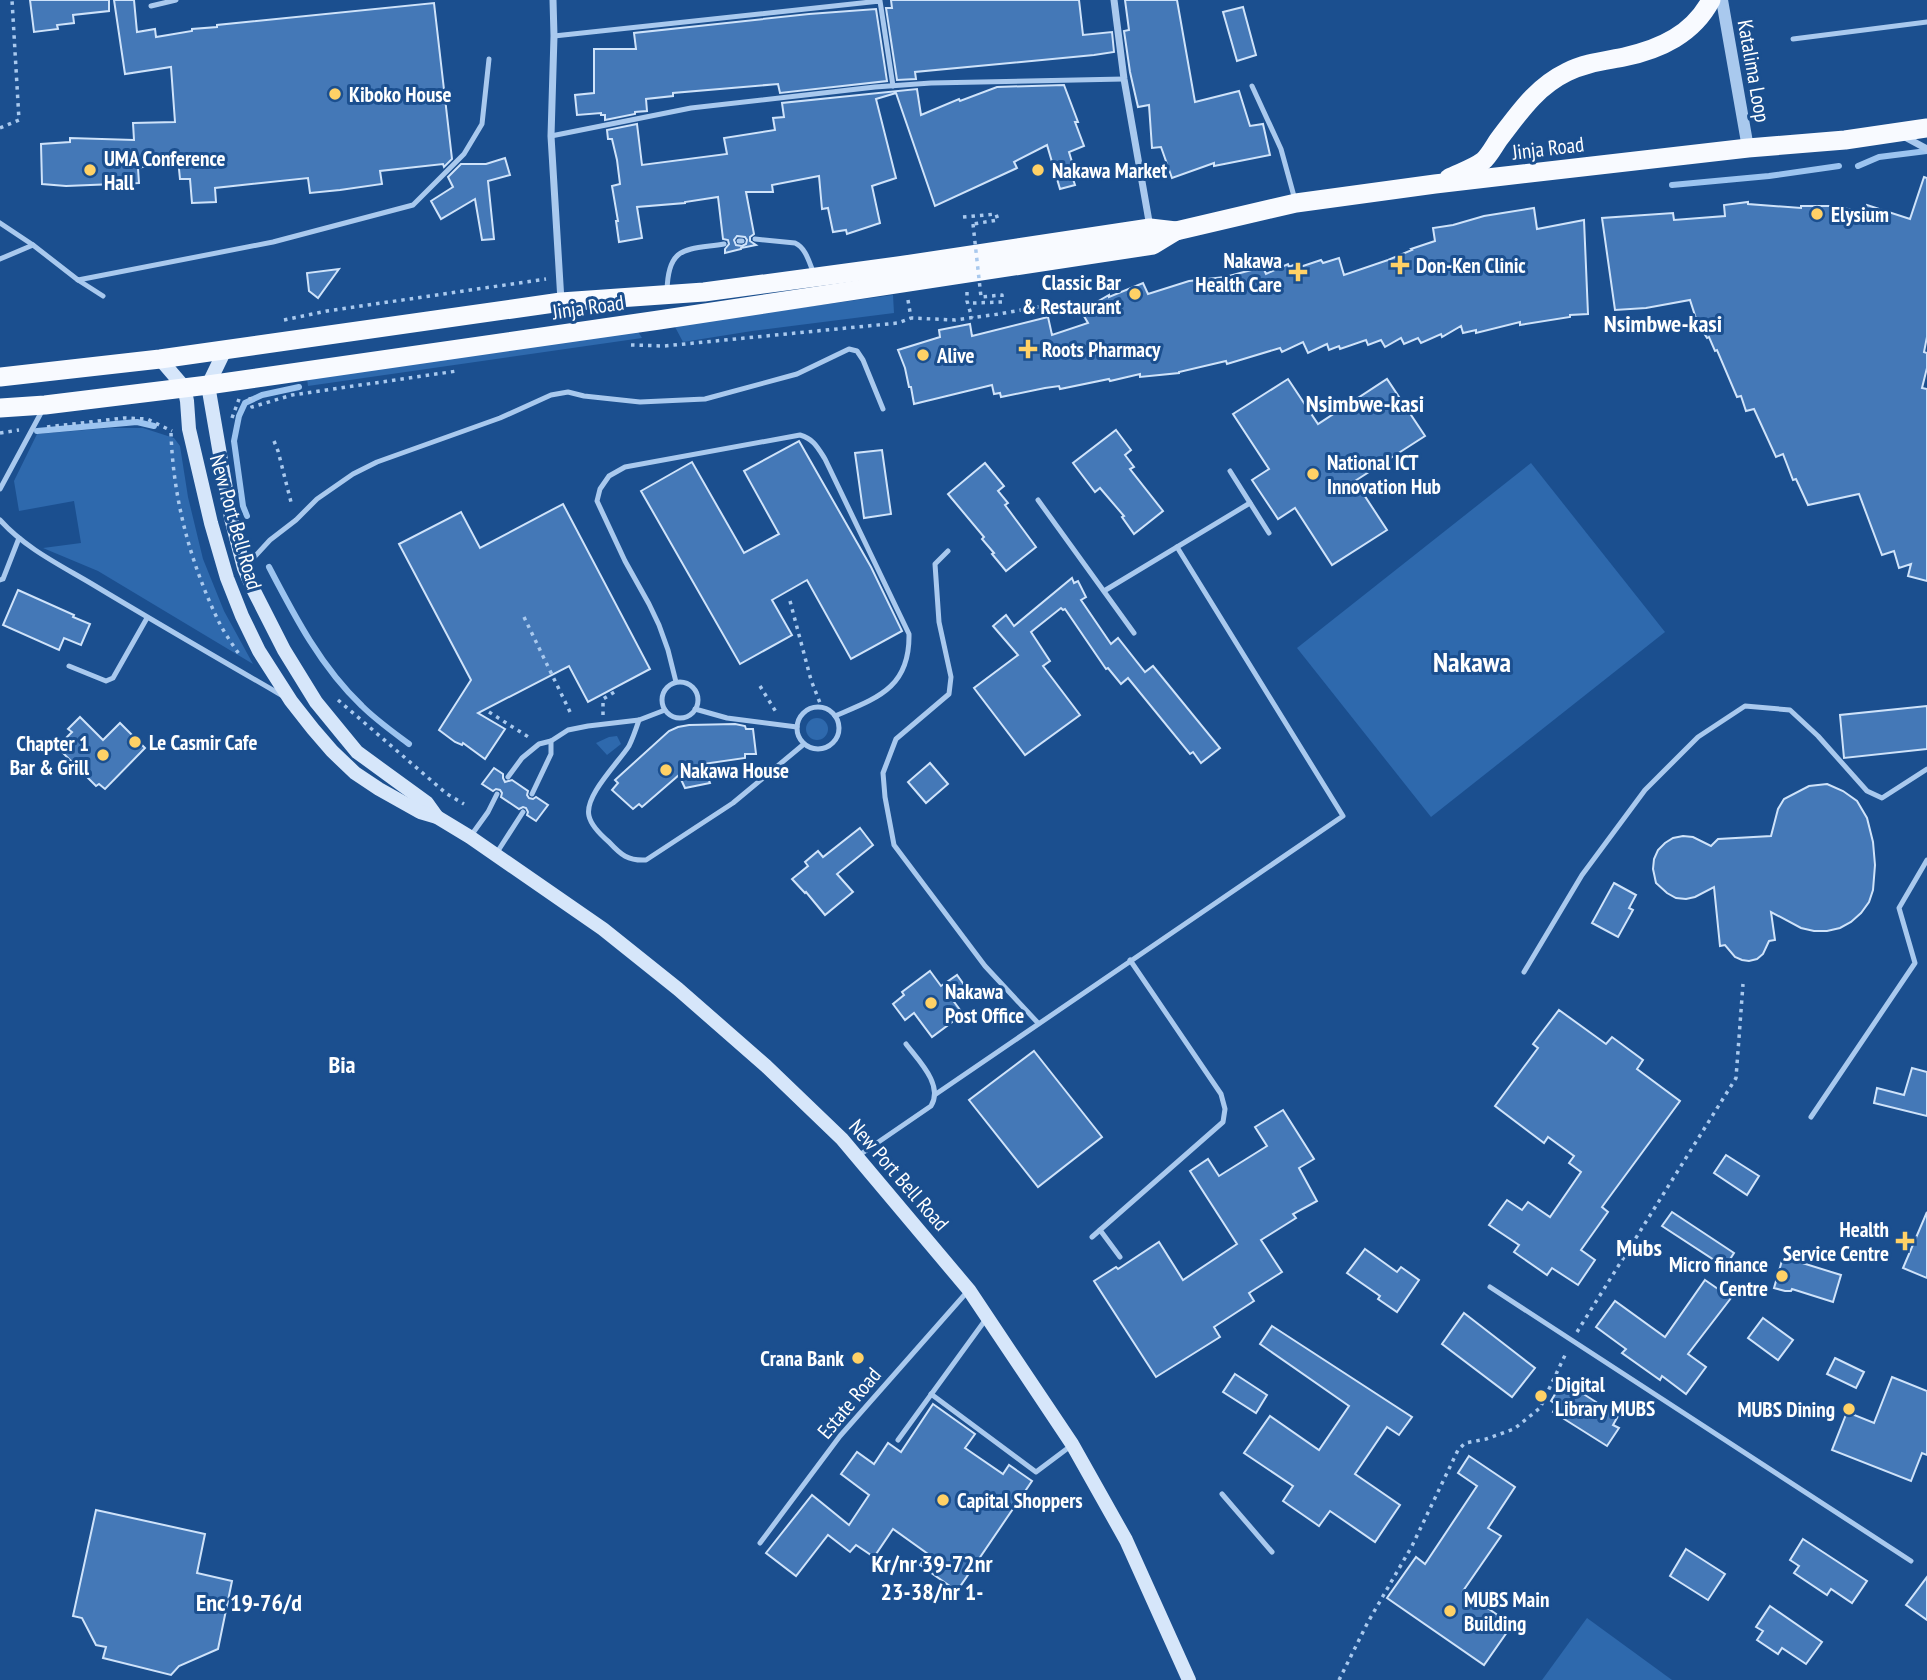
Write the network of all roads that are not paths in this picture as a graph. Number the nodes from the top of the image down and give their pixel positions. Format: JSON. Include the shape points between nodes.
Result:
{"nodes":[{"id":1,"x":176,"y":0,"type":"edge"},
{"id":2,"x":553,"y":0,"type":"edge"},
{"id":3,"x":880,"y":0,"type":"edge"},
{"id":4,"x":1114,"y":0,"type":"edge"},
{"id":5,"x":1711,"y":0,"type":"edge"},
{"id":6,"x":1722,"y":0,"type":"edge"},
{"id":7,"x":151,"y":6,"type":"dead end"},
{"id":8,"x":1927,"y":22,"type":"edge"},
{"id":9,"x":554,"y":36,"type":"junction"},
{"id":10,"x":1793,"y":39,"type":"dead end"},
{"id":11,"x":489,"y":59,"type":"dead end"},
{"id":12,"x":1124,"y":79,"type":"junction"},
{"id":13,"x":893,"y":86,"type":"junction"},
{"id":14,"x":1252,"y":86,"type":"dead end"},
{"id":15,"x":1927,"y":128,"type":"edge"},
{"id":16,"x":1896,"y":133,"type":"junction"},
{"id":17,"x":551,"y":136,"type":"junction"},
{"id":18,"x":1748,"y":148,"type":"junction"},
{"id":19,"x":1927,"y":149,"type":"edge"},
{"id":20,"x":1435,"y":184,"type":"junction"},
{"id":21,"x":1296,"y":203,"type":"junction"},
{"id":22,"x":0,"y":223,"type":"edge"},
{"id":23,"x":1152,"y":237,"type":"junction"},
{"id":24,"x":755,"y":239,"type":"dead end"},
{"id":25,"x":724,"y":244,"type":"dead end"},
{"id":26,"x":33,"y":245,"type":"junction"},
{"id":27,"x":0,"y":259,"type":"edge"},
{"id":28,"x":815,"y":277,"type":"junction"},
{"id":29,"x":78,"y":280,"type":"junction"},
{"id":30,"x":103,"y":296,"type":"dead end"},
{"id":31,"x":667,"y":296,"type":"junction"},
{"id":32,"x":561,"y":302,"type":"junction"},
{"id":33,"x":226,"y":348,"type":"junction"},
{"id":34,"x":160,"y":359,"type":"junction"},
{"id":35,"x":0,"y":377,"type":"edge"},
{"id":36,"x":208,"y":389,"type":"junction"},
{"id":37,"x":186,"y":394,"type":"junction"},
{"id":38,"x":45,"y":405,"type":"junction"},
{"id":39,"x":0,"y":408,"type":"edge"},
{"id":40,"x":883,"y":409,"type":"dead end"},
{"id":41,"x":1230,"y":471,"type":"dead end"},
{"id":42,"x":0,"y":489,"type":"edge"},
{"id":43,"x":1038,"y":500,"type":"dead end"},
{"id":44,"x":1250,"y":503,"type":"junction"},
{"id":45,"x":0,"y":520,"type":"edge"},
{"id":46,"x":1269,"y":533,"type":"dead end"},
{"id":47,"x":19,"y":538,"type":"junction"},
{"id":48,"x":1177,"y":547,"type":"junction"},
{"id":49,"x":948,"y":551,"type":"dead end"},
{"id":50,"x":244,"y":568,"type":"junction"},
{"id":51,"x":0,"y":580,"type":"edge"},
{"id":52,"x":1104,"y":591,"type":"junction"},
{"id":53,"x":147,"y":618,"type":"junction"},
{"id":54,"x":1134,"y":633,"type":"dead end"},
{"id":55,"x":69,"y":666,"type":"dead end"},
{"id":56,"x":676,"y":682,"type":"junction"},
{"id":57,"x":291,"y":701,"type":"junction"},
{"id":58,"x":695,"y":709,"type":"junction"},
{"id":59,"x":665,"y":710,"type":"junction"},
{"id":60,"x":835,"y":716,"type":"junction"},
{"id":61,"x":639,"y":720,"type":"junction"},
{"id":62,"x":797,"y":727,"type":"junction"},
{"id":63,"x":551,"y":741,"type":"junction"},
{"id":64,"x":804,"y":744,"type":"junction"},
{"id":65,"x":1927,"y":769,"type":"edge"},
{"id":66,"x":508,"y":777,"type":"dead end"},
{"id":67,"x":497,"y":794,"type":"dead end"},
{"id":68,"x":532,"y":794,"type":"dead end"},
{"id":69,"x":523,"y":812,"type":"dead end"},
{"id":70,"x":437,"y":817,"type":"junction"},
{"id":71,"x":471,"y":837,"type":"junction"},
{"id":72,"x":496,"y":855,"type":"junction"},
{"id":73,"x":1927,"y":860,"type":"edge"},
{"id":74,"x":1130,"y":960,"type":"junction"},
{"id":75,"x":1524,"y":972,"type":"dead end"},
{"id":76,"x":1038,"y":1023,"type":"junction"},
{"id":77,"x":906,"y":1044,"type":"dead end"},
{"id":78,"x":936,"y":1094,"type":"junction"},
{"id":79,"x":1811,"y":1117,"type":"dead end"},
{"id":80,"x":858,"y":1156,"type":"junction"},
{"id":81,"x":1101,"y":1230,"type":"junction"},
{"id":82,"x":1092,"y":1237,"type":"dead end"},
{"id":83,"x":1120,"y":1257,"type":"dead end"},
{"id":84,"x":1490,"y":1287,"type":"dead end"},
{"id":85,"x":969,"y":1290,"type":"junction"},
{"id":86,"x":988,"y":1316,"type":"junction"},
{"id":87,"x":931,"y":1394,"type":"junction"},
{"id":88,"x":898,"y":1440,"type":"dead end"},
{"id":89,"x":1072,"y":1444,"type":"junction"},
{"id":90,"x":1222,"y":1494,"type":"dead end"},
{"id":91,"x":760,"y":1543,"type":"dead end"},
{"id":92,"x":1272,"y":1552,"type":"dead end"},
{"id":93,"x":1911,"y":1561,"type":"dead end"},
{"id":94,"x":1189,"y":1680,"type":"edge"}],
"edges":[{"from":1,"to":7,"type":"lane"},
{"from":2,"to":9,"type":"street"},
{"from":3,"to":9,"type":"lane"},
{"from":3,"to":13,"type":"lane"},
{"from":4,"to":12,"type":"street"},
{"from":5,"to":20,"type":"highway","via":[[1686,32],[1667,43],[1580,66],[1553,79],[1528,101],[1482,162]]},
{"from":6,"to":18,"type":"street","name":"Katalima Loop"},
{"from":8,"to":10,"type":"lane"},
{"from":9,"to":17,"type":"street"},
{"from":11,"to":29,"type":"lane","via":[[482,124],[464,155],[414,205],[274,242]]},
{"from":12,"to":13,"type":"lane"},
{"from":12,"to":23,"type":"street"},
{"from":13,"to":17,"type":"lane","via":[[691,108]]},
{"from":14,"to":21,"type":"lane","via":[[1281,149]]},
{"from":15,"to":16,"type":"highway","name":"Jinja Road"},
{"from":16,"to":18,"type":"highway","name":"Jinja Road"},
{"from":16,"to":19,"type":"street"},
{"from":17,"to":32,"type":"street"},
{"from":18,"to":20,"type":"highway","name":"Jinja Road"},
{"from":20,"to":21,"type":"highway","name":"Jinja Road"},
{"from":21,"to":23,"type":"highway","name":"Jinja Road"},
{"from":22,"to":26,"type":"lane"},
{"from":23,"to":28,"type":"highway","name":"Jinja Road"},
{"from":23,"to":36,"type":"highway","name":"Jinja Road","via":[[905,284]]},
{"from":24,"to":28,"type":"lane","via":[[799,245]]},
{"from":25,"to":31,"type":"lane","via":[[677,255],[667,272]]},
{"from":26,"to":27,"type":"lane"},
{"from":26,"to":29,"type":"lane"},
{"from":28,"to":31,"type":"highway","name":"Jinja Road"},
{"from":29,"to":30,"type":"lane"},
{"from":31,"to":32,"type":"highway","name":"Jinja Road"},
{"from":32,"to":33,"type":"highway","name":"Jinja Road"},
{"from":33,"to":34,"type":"highway","name":"Jinja Road"},
{"from":33,"to":36,"type":"main road"},
{"from":34,"to":35,"type":"highway","name":"Jinja Road"},
{"from":34,"to":37,"type":"main road"},
{"from":36,"to":37,"type":"highway","name":"Jinja Road"},
{"from":36,"to":50,"type":"main road","name":"New Port Bell Road"},
{"from":37,"to":38,"type":"highway","name":"Jinja Road"},
{"from":37,"to":57,"type":"main road","name":"New Port Bell Road","via":[[190,429],[227,578],[259,650]]},
{"from":38,"to":39,"type":"highway","name":"Jinja Road"},
{"from":38,"to":42,"type":"lane"},
{"from":40,"to":50,"type":"lane","via":[[854,349],[797,374],[705,399],[640,402],[561,392],[353,474],[317,499]]},
{"from":41,"to":44,"type":"lane"},
{"from":43,"to":52,"type":"lane"},
{"from":44,"to":46,"type":"lane"},
{"from":44,"to":48,"type":"lane"},
{"from":45,"to":47,"type":"lane"},
{"from":47,"to":51,"type":"lane"},
{"from":47,"to":53,"type":"lane"},
{"from":48,"to":52,"type":"lane"},
{"from":48,"to":74,"type":"lane","via":[[1343,816]]},
{"from":49,"to":76,"type":"lane","via":[[935,564],[939,622],[951,677],[949,694],[895,739],[883,774],[889,821],[894,845],[985,966]]},
{"from":50,"to":70,"type":"main road","name":"New Port Bell Road","via":[[284,650],[316,702],[358,752],[426,803]]},
{"from":52,"to":54,"type":"lane"},
{"from":53,"to":55,"type":"lane","via":[[113,678],[106,681]]},
{"from":53,"to":57,"type":"lane"},
{"from":56,"to":58,"type":"lane","via":[[694,690]]},
{"from":56,"to":59,"type":"lane","via":[[664,690]]},
{"from":56,"to":60,"type":"lane","via":[[659,625],[597,501],[600,489],[609,476],[625,467],[800,435],[815,443],[825,459],[909,634],[907,660],[892,685],[879,697]]},
{"from":57,"to":70,"type":"main road","name":"New Port Bell Road","via":[[355,773],[420,812]]},
{"from":58,"to":59,"type":"lane","via":[[684,718]]},
{"from":58,"to":62,"type":"lane"},
{"from":59,"to":61,"type":"lane"},
{"from":60,"to":62,"type":"lane","via":[[813,708],[799,718]]},
{"from":60,"to":64,"type":"lane","via":[[838,730],[831,744],[817,749]]},
{"from":61,"to":63,"type":"lane","via":[[578,727]]},
{"from":61,"to":64,"type":"lane","via":[[589,806],[589,817],[601,835],[628,859],[646,860],[733,803]]},
{"from":62,"to":64,"type":"lane"},
{"from":63,"to":66,"type":"lane","via":[[522,758]]},
{"from":63,"to":68,"type":"lane","via":[[551,754]]},
{"from":65,"to":75,"type":"lane","via":[[1882,798],[1867,791],[1790,710],[1745,706],[1698,737],[1645,790],[1582,874]]},
{"from":67,"to":71,"type":"lane"},
{"from":69,"to":72,"type":"lane"},
{"from":70,"to":71,"type":"main road","name":"New Port Bell Road"},
{"from":71,"to":72,"type":"main road","name":"New Port Bell Road"},
{"from":72,"to":80,"type":"main road","name":"New Port Bell Road","via":[[603,929],[678,989]]},
{"from":73,"to":79,"type":"lane","via":[[1899,908],[1915,963]]},
{"from":74,"to":76,"type":"lane"},
{"from":74,"to":81,"type":"lane","via":[[1221,1094],[1225,1109],[1223,1122]]},
{"from":76,"to":78,"type":"lane"},
{"from":77,"to":78,"type":"lane"},
{"from":78,"to":80,"type":"lane","via":[[931,1105]]},
{"from":80,"to":85,"type":"main road","name":"New Port Bell Road"},
{"from":81,"to":82,"type":"lane"},
{"from":81,"to":83,"type":"lane"},
{"from":84,"to":93,"type":"lane"},
{"from":85,"to":86,"type":"main road","name":"New Port Bell Road"},
{"from":85,"to":91,"type":"lane","name":"Estate Road","via":[[839,1436]]},
{"from":86,"to":87,"type":"lane"},
{"from":86,"to":89,"type":"main road","name":"New Port Bell Road"},
{"from":87,"to":88,"type":"lane"},
{"from":87,"to":89,"type":"lane","via":[[1036,1472]]},
{"from":89,"to":94,"type":"main road","name":"New Port Bell Road","via":[[1126,1540]]},
{"from":90,"to":92,"type":"lane"}]}
